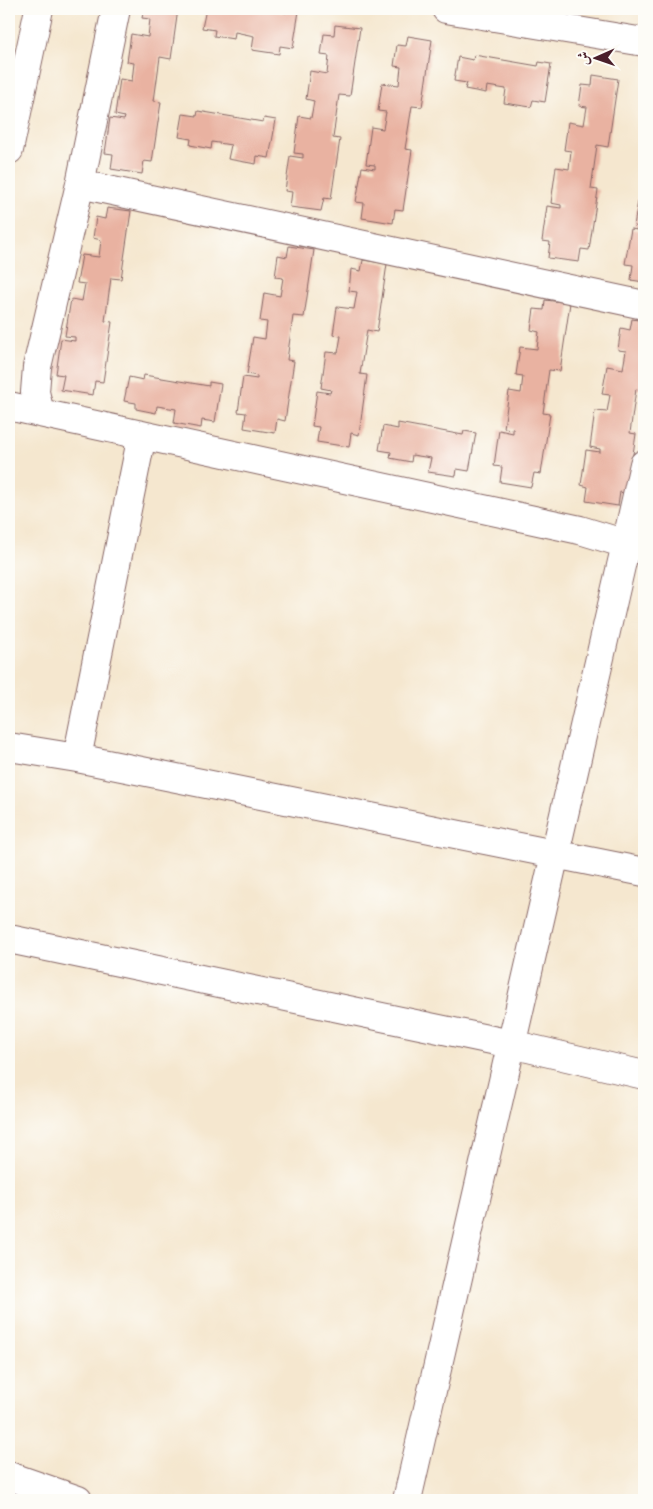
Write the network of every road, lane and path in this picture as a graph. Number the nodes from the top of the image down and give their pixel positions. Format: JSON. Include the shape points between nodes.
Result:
{"nodes":[{"id":1,"x":39,"y":9,"type":"edge"},
{"id":2,"x":116,"y":9,"type":"edge"},
{"id":3,"x":446,"y":9,"type":"edge"},
{"id":4,"x":644,"y":42,"type":"edge"},
{"id":5,"x":9,"y":150,"type":"edge"},
{"id":6,"x":80,"y":184,"type":"junction"},
{"id":7,"x":644,"y":305,"type":"edge"},
{"id":8,"x":9,"y":406,"type":"edge"},
{"id":9,"x":40,"y":413,"type":"junction"},
{"id":10,"x":142,"y":435,"type":"junction"},
{"id":11,"x":644,"y":464,"type":"edge"},
{"id":12,"x":635,"y":546,"type":"edge"},
{"id":13,"x":9,"y":747,"type":"edge"},
{"id":14,"x":77,"y":758,"type":"junction"},
{"id":15,"x":556,"y":854,"type":"junction"},
{"id":16,"x":644,"y":872,"type":"edge"},
{"id":17,"x":9,"y":939,"type":"edge"},
{"id":18,"x":511,"y":1044,"type":"junction"},
{"id":19,"x":644,"y":1075,"type":"edge"},
{"id":20,"x":9,"y":1476,"type":"edge"},
{"id":21,"x":78,"y":1500,"type":"edge"},
{"id":22,"x":407,"y":1500,"type":"edge"}],
"edges":[{"from":1,"to":5,"type":"street"},
{"from":2,"to":6,"type":"street"},
{"from":3,"to":4,"type":"street"},
{"from":6,"to":7,"type":"street"},
{"from":6,"to":9,"type":"street","via":[[37,367],[35,392]]},
{"from":8,"to":9,"type":"street"},
{"from":9,"to":10,"type":"street"},
{"from":10,"to":12,"type":"street","via":[[580,530]]},
{"from":10,"to":14,"type":"street"},
{"from":11,"to":12,"type":"street"},
{"from":12,"to":15,"type":"street"},
{"from":13,"to":14,"type":"street"},
{"from":14,"to":15,"type":"street"},
{"from":15,"to":16,"type":"street"},
{"from":15,"to":18,"type":"street"},
{"from":17,"to":18,"type":"street"},
{"from":18,"to":19,"type":"street"},
{"from":18,"to":22,"type":"street"},
{"from":20,"to":21,"type":"street"}]}
